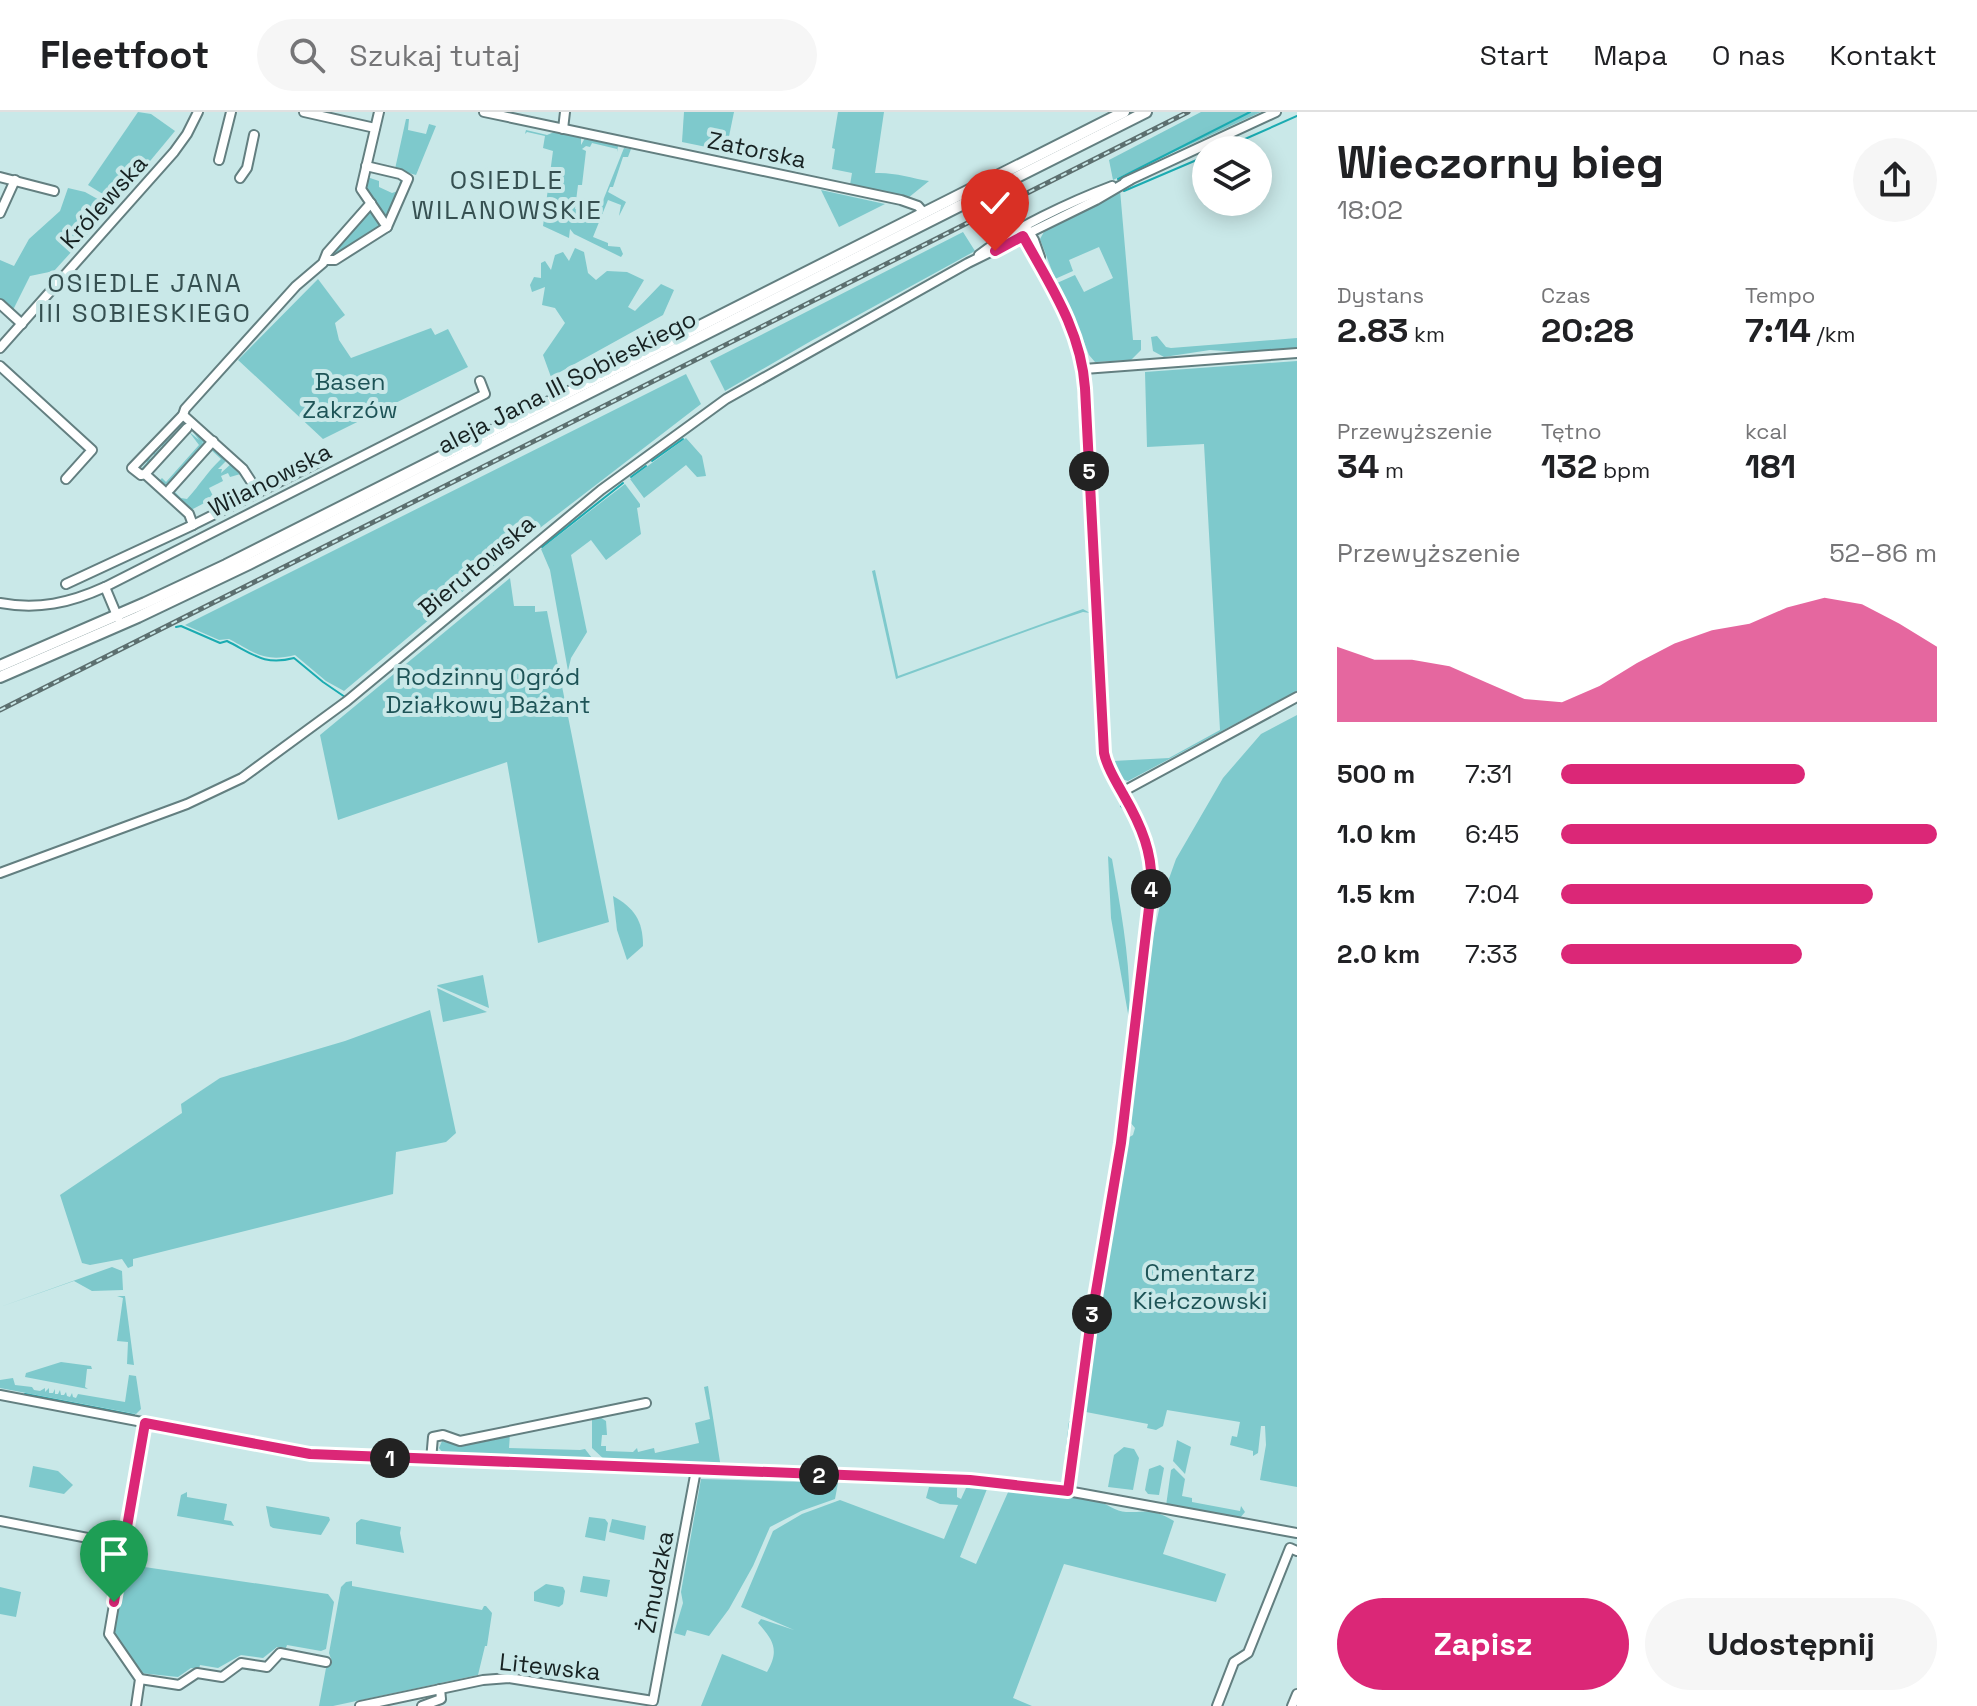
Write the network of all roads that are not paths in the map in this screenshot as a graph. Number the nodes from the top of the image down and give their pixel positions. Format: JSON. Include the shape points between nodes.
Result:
{"nodes":[{"id":1,"x":198,"y":112,"type":"edge"},
{"id":2,"x":231,"y":112,"type":"edge"},
{"id":3,"x":304,"y":112,"type":"edge"},
{"id":4,"x":379,"y":112,"type":"edge"},
{"id":5,"x":484,"y":112,"type":"edge"},
{"id":6,"x":565,"y":112,"type":"edge"},
{"id":7,"x":1124,"y":112,"type":"edge"},
{"id":8,"x":1146,"y":112,"type":"edge"},
{"id":9,"x":1276,"y":112,"type":"edge"},
{"id":10,"x":375,"y":128,"type":"junction"},
{"id":11,"x":563,"y":129,"type":"junction"},
{"id":12,"x":254,"y":135,"type":"dead end"},
{"id":13,"x":219,"y":160,"type":"dead end"},
{"id":14,"x":366,"y":166,"type":"junction"},
{"id":15,"x":0,"y":177,"type":"edge"},
{"id":16,"x":240,"y":178,"type":"dead end"},
{"id":17,"x":15,"y":180,"type":"junction"},
{"id":18,"x":54,"y":191,"type":"dead end"},
{"id":19,"x":371,"y":203,"type":"junction"},
{"id":20,"x":0,"y":213,"type":"edge"},
{"id":21,"x":924,"y":213,"type":"junction"},
{"id":22,"x":387,"y":227,"type":"junction"},
{"id":23,"x":1026,"y":232,"type":"junction"},
{"id":24,"x":325,"y":260,"type":"junction"},
{"id":25,"x":0,"y":304,"type":"edge"},
{"id":26,"x":22,"y":324,"type":"junction"},
{"id":27,"x":0,"y":348,"type":"edge"},
{"id":28,"x":1297,"y":353,"type":"edge"},
{"id":29,"x":0,"y":366,"type":"edge"},
{"id":30,"x":1084,"y":369,"type":"junction"},
{"id":31,"x":480,"y":381,"type":"dead end"},
{"id":32,"x":183,"y":415,"type":"junction"},
{"id":33,"x":187,"y":428,"type":"dead end"},
{"id":34,"x":213,"y":441,"type":"junction"},
{"id":35,"x":319,"y":462,"type":"dead end"},
{"id":36,"x":145,"y":474,"type":"junction"},
{"id":37,"x":66,"y":479,"type":"dead end"},
{"id":38,"x":170,"y":489,"type":"dead end"},
{"id":39,"x":258,"y":492,"type":"junction"},
{"id":40,"x":193,"y":525,"type":"junction"},
{"id":41,"x":66,"y":584,"type":"dead end"},
{"id":42,"x":105,"y":587,"type":"junction"},
{"id":43,"x":0,"y":603,"type":"edge"},
{"id":44,"x":118,"y":615,"type":"junction"},
{"id":45,"x":103,"y":632,"type":"junction"},
{"id":46,"x":0,"y":666,"type":"edge"},
{"id":47,"x":0,"y":677,"type":"edge"},
{"id":48,"x":1297,"y":697,"type":"edge"},
{"id":49,"x":1122,"y":792,"type":"junction"},
{"id":50,"x":0,"y":873,"type":"edge"},
{"id":51,"x":0,"y":1395,"type":"edge"},
{"id":52,"x":646,"y":1403,"type":"dead end"},
{"id":53,"x":145,"y":1423,"type":"junction"},
{"id":54,"x":431,"y":1460,"type":"junction"},
{"id":55,"x":696,"y":1470,"type":"junction"},
{"id":56,"x":1068,"y":1491,"type":"junction"},
{"id":57,"x":0,"y":1521,"type":"edge"},
{"id":58,"x":1297,"y":1533,"type":"edge"},
{"id":59,"x":124,"y":1545,"type":"junction"},
{"id":60,"x":1293,"y":1550,"type":"edge"},
{"id":61,"x":326,"y":1662,"type":"dead end"},
{"id":62,"x":140,"y":1679,"type":"junction"},
{"id":63,"x":440,"y":1689,"type":"junction"},
{"id":64,"x":1297,"y":1694,"type":"edge"},
{"id":65,"x":642,"y":1699,"type":"joint"},
{"id":66,"x":653,"y":1704,"type":"edge"},
{"id":67,"x":136,"y":1706,"type":"edge"},
{"id":68,"x":360,"y":1706,"type":"edge"},
{"id":69,"x":422,"y":1706,"type":"edge"},
{"id":70,"x":1217,"y":1706,"type":"edge"},
{"id":71,"x":1292,"y":1706,"type":"edge"}],
"edges":[{"from":1,"to":26,"type":"street","name":"Królewska","via":[[167,161]]},
{"from":2,"to":13,"type":"street"},
{"from":3,"to":10,"type":"street"},
{"from":4,"to":10,"type":"street"},
{"from":5,"to":11,"type":"street","name":"Zatorska"},
{"from":6,"to":11,"type":"street"},
{"from":7,"to":21,"type":"main road","name":"aleja Jana III Sobieskiego"},
{"from":8,"to":45,"type":"main road","name":"aleja Jana III Sobieskiego","via":[[249,564]]},
{"from":9,"to":23,"type":"street","name":"Bierutowska"},
{"from":10,"to":14,"type":"street"},
{"from":11,"to":21,"type":"street","name":"Zatorska","via":[[901,200]]},
{"from":12,"to":16,"type":"street"},
{"from":14,"to":19,"type":"street","via":[[361,189]]},
{"from":14,"to":22,"type":"street","via":[[408,179]]},
{"from":15,"to":17,"type":"street"},
{"from":17,"to":18,"type":"street"},
{"from":17,"to":20,"type":"street"},
{"from":19,"to":22,"type":"street"},
{"from":19,"to":24,"type":"street"},
{"from":21,"to":44,"type":"main road","name":"aleja Jana III Sobieskiego"},
{"from":22,"to":24,"type":"street","via":[[335,260]]},
{"from":23,"to":30,"type":"street","via":[[1067,316]]},
{"from":23,"to":50,"type":"street","name":"Bierutowska","via":[[987,248],[708,411],[560,523],[347,701],[242,778],[187,804]]},
{"from":24,"to":32,"type":"street"},
{"from":25,"to":26,"type":"street"},
{"from":26,"to":27,"type":"street","name":"Królewska"},
{"from":28,"to":30,"type":"street"},
{"from":29,"to":37,"type":"street","via":[[92,450]]},
{"from":30,"to":49,"type":"street","via":[[1104,753]]},
{"from":31,"to":42,"type":"street","name":"Wilanowska","via":[[485,394]]},
{"from":32,"to":34,"type":"street"},
{"from":32,"to":36,"type":"street","via":[[132,468]]},
{"from":33,"to":36,"type":"street"},
{"from":34,"to":38,"type":"street"},
{"from":34,"to":39,"type":"street"},
{"from":35,"to":39,"type":"street"},
{"from":36,"to":40,"type":"street","via":[[189,514]]},
{"from":39,"to":40,"type":"street"},
{"from":40,"to":41,"type":"street"},
{"from":42,"to":43,"type":"street","name":"Wilanowska","via":[[54,605]]},
{"from":42,"to":44,"type":"street"},
{"from":44,"to":45,"type":"street"},
{"from":44,"to":46,"type":"main road","name":"aleja Jana III Sobieskiego"},
{"from":45,"to":47,"type":"main road","name":"aleja Jana III Sobieskiego"},
{"from":48,"to":49,"type":"street"},
{"from":49,"to":56,"type":"street","via":[[1146,842],[1152,884],[1121,1143]]},
{"from":51,"to":53,"type":"street"},
{"from":52,"to":54,"type":"street","via":[[460,1441],[433,1437]]},
{"from":53,"to":54,"type":"street","via":[[297,1452]]},
{"from":53,"to":59,"type":"street"},
{"from":54,"to":55,"type":"street"},
{"from":55,"to":56,"type":"street","via":[[970,1480]]},
{"from":55,"to":66,"type":"street","name":"Żmudzka"},
{"from":56,"to":58,"type":"street"},
{"from":57,"to":59,"type":"street"},
{"from":59,"to":62,"type":"street","via":[[109,1634]]},
{"from":60,"to":70,"type":"street","via":[[1248,1653],[1234,1662]]},
{"from":61,"to":62,"type":"street","via":[[280,1653],[267,1667],[241,1663],[222,1677],[197,1673],[179,1685]]},
{"from":62,"to":67,"type":"street"},
{"from":63,"to":65,"type":"street","name":"Litewska","via":[[524,1679]]},
{"from":63,"to":68,"type":"street","name":"Litewska"},
{"from":63,"to":69,"type":"street","via":[[441,1699]]},
{"from":64,"to":71,"type":"street"},
{"from":65,"to":66,"type":"street","name":"Żmudzka"}]}
